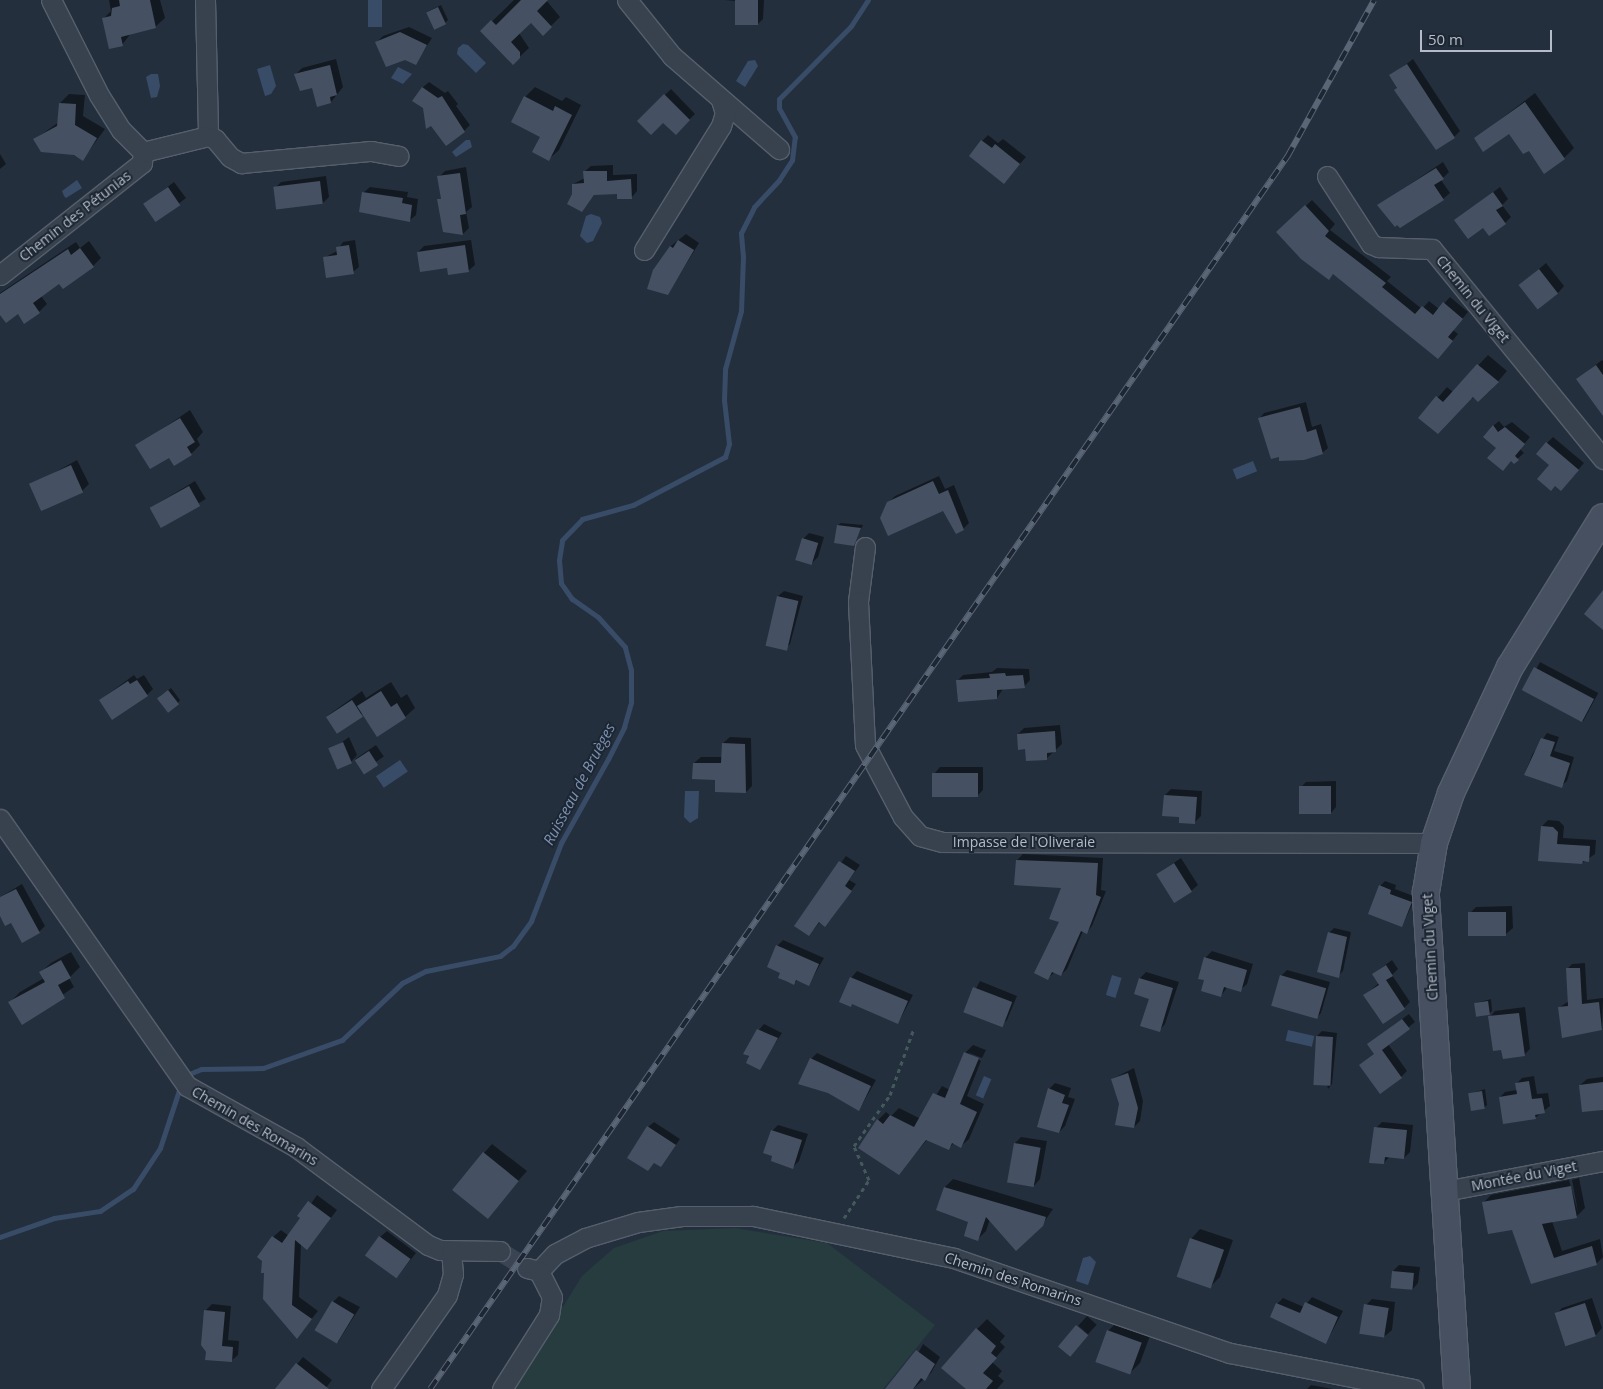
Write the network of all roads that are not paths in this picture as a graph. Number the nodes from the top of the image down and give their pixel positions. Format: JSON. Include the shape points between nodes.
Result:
{"nodes":[{"id":1,"x":51,"y":0,"type":"edge"},
{"id":2,"x":205,"y":0,"type":"edge"},
{"id":3,"x":627,"y":0,"type":"edge"},
{"id":4,"x":721,"y":100,"type":"junction"},
{"id":5,"x":208,"y":136,"type":"junction"},
{"id":6,"x":779,"y":148,"type":"dead end"},
{"id":7,"x":143,"y":152,"type":"junction"},
{"id":8,"x":399,"y":156,"type":"dead end"},
{"id":9,"x":1327,"y":176,"type":"dead end"},
{"id":10,"x":644,"y":250,"type":"dead end"},
{"id":11,"x":0,"y":275,"type":"edge"},
{"id":12,"x":1603,"y":459,"type":"edge"},
{"id":13,"x":1603,"y":517,"type":"edge"},
{"id":14,"x":865,"y":547,"type":"dead end"},
{"id":15,"x":0,"y":819,"type":"edge"},
{"id":16,"x":1434,"y":843,"type":"junction"},
{"id":17,"x":1603,"y":1161,"type":"edge"},
{"id":18,"x":1445,"y":1191,"type":"junction"},
{"id":19,"x":450,"y":1250,"type":"junction"},
{"id":20,"x":500,"y":1251,"type":"tunnel mouth"},
{"id":21,"x":381,"y":1389,"type":"edge"},
{"id":22,"x":502,"y":1389,"type":"edge"},
{"id":23,"x":1414,"y":1389,"type":"edge"},
{"id":24,"x":1457,"y":1389,"type":"edge"}],
"edges":[{"from":1,"to":7,"type":"street","via":[[120,130]]},
{"from":2,"to":5,"type":"street"},
{"from":3,"to":4,"type":"street","via":[[661,45]]},
{"from":4,"to":6,"type":"street"},
{"from":4,"to":10,"type":"street","via":[[725,114],[721,126]]},
{"from":5,"to":7,"type":"street"},
{"from":5,"to":8,"type":"street","via":[[215,138],[230,157],[241,163],[371,151]]},
{"from":7,"to":11,"type":"street","name":"Chemin des Pétunias","via":[[142,163],[131,174]]},
{"from":9,"to":12,"type":"street","name":"Chemin du Viget","via":[[1371,244],[1378,247],[1432,248]]},
{"from":13,"to":16,"type":"street","name":"Chemin du Viget","via":[[1510,668],[1451,793]]},
{"from":14,"to":16,"type":"street","name":"Impasse de l'Oliveraie","via":[[858,602],[866,745],[903,817],[920,836],[942,842]]},
{"from":15,"to":19,"type":"street","name":"Chemin des Romarins","via":[[187,1086],[296,1147],[428,1245]]},
{"from":16,"to":18,"type":"street","name":"Chemin du Viget","via":[[1426,892]]},
{"from":17,"to":18,"type":"street","name":"Montée du Viget"},
{"from":18,"to":24,"type":"street","name":"Chemin du Viget"},
{"from":19,"to":20,"type":"street","name":"Chemin des Romarins"},
{"from":19,"to":21,"type":"street","via":[[453,1274],[447,1295]]},
{"from":22,"to":23,"type":"street","name":"Chemin des Romarins","via":[[549,1315],[552,1297],[533,1270],[585,1238],[638,1222],[682,1216],[753,1216],[954,1258],[1230,1353]]}]}
